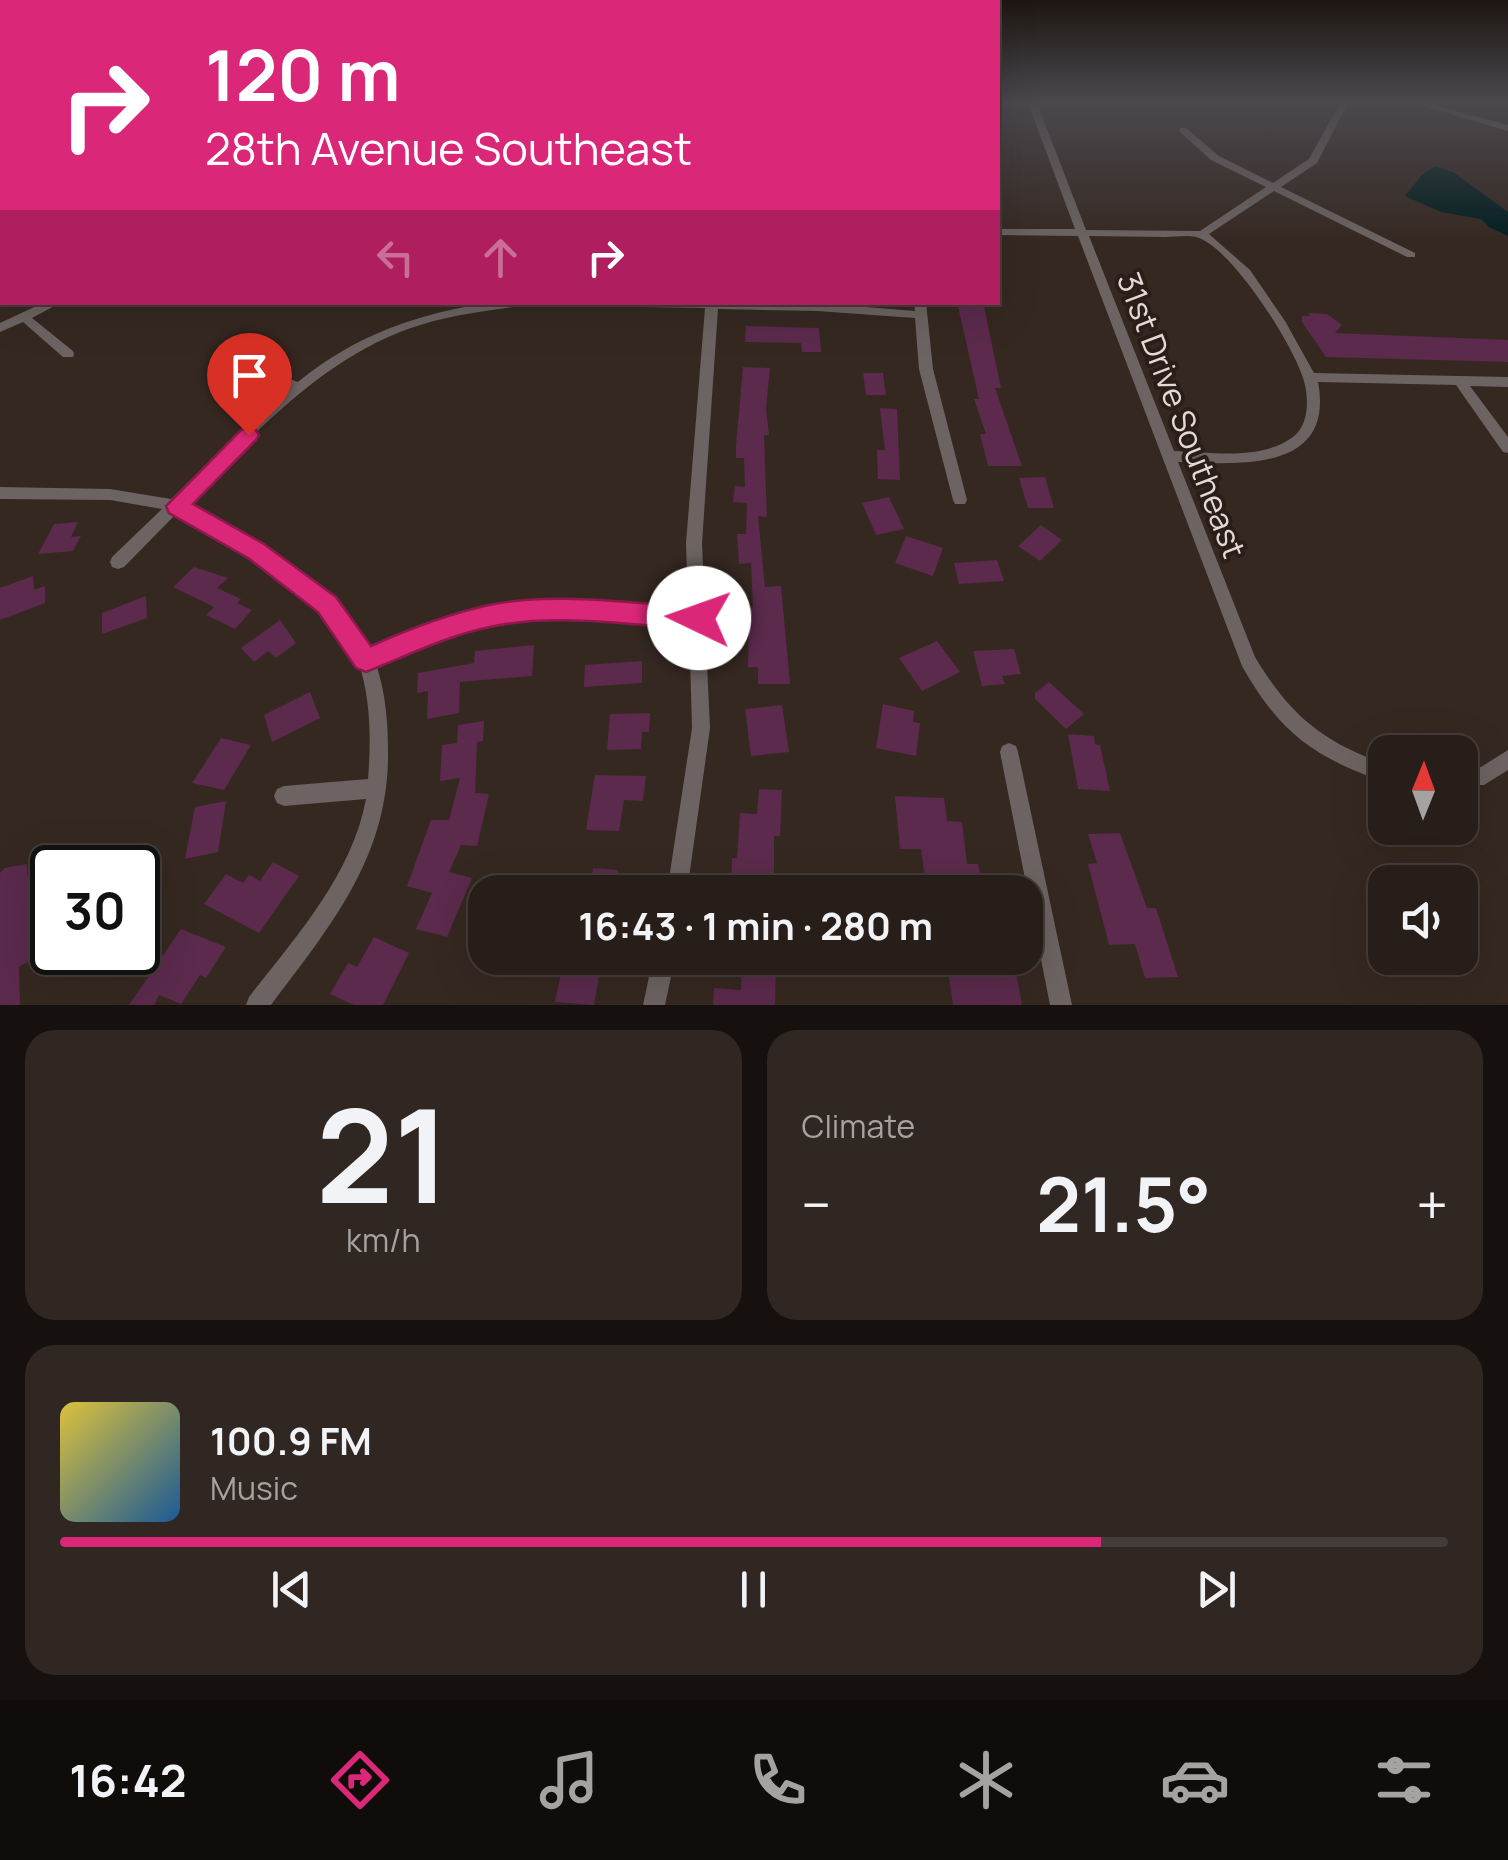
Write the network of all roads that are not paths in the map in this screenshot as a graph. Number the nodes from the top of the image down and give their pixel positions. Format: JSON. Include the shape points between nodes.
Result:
{"nodes":[{"id":1,"x":1050,"y":150,"type":"edge"},
{"id":2,"x":1205,"y":150,"type":"edge"},
{"id":3,"x":1319,"y":150,"type":"edge"},
{"id":4,"x":1276,"y":189,"type":"junction"},
{"id":5,"x":1000,"y":232,"type":"edge"},
{"id":6,"x":1082,"y":234,"type":"junction"},
{"id":7,"x":1202,"y":234,"type":"junction"},
{"id":8,"x":1412,"y":255,"type":"dead end"},
{"id":9,"x":50,"y":305,"type":"edge"},
{"id":10,"x":505,"y":305,"type":"edge"},
{"id":11,"x":712,"y":305,"type":"edge"},
{"id":12,"x":764,"y":305,"type":"edge"},
{"id":13,"x":921,"y":309,"type":"edge"},
{"id":14,"x":25,"y":318,"type":"junction"},
{"id":15,"x":0,"y":328,"type":"edge"},
{"id":16,"x":68,"y":354,"type":"dead end"},
{"id":17,"x":242,"y":367,"type":"dead end"},
{"id":18,"x":1310,"y":377,"type":"junction"},
{"id":19,"x":1460,"y":381,"type":"junction"},
{"id":20,"x":1508,"y":382,"type":"edge"},
{"id":21,"x":297,"y":388,"type":"junction"},
{"id":22,"x":1508,"y":448,"type":"edge"},
{"id":23,"x":1170,"y":456,"type":"junction"},
{"id":24,"x":0,"y":493,"type":"edge"},
{"id":25,"x":960,"y":500,"type":"dead end"},
{"id":26,"x":177,"y":506,"type":"junction"},
{"id":27,"x":118,"y":562,"type":"dead end"},
{"id":28,"x":699,"y":618,"type":"junction"},
{"id":29,"x":366,"y":660,"type":"junction"},
{"id":30,"x":1010,"y":752,"type":"dead end"},
{"id":31,"x":1508,"y":759,"type":"edge"},
{"id":32,"x":1368,"y":768,"type":"edge"},
{"id":33,"x":1478,"y":776,"type":"edge"},
{"id":34,"x":378,"y":788,"type":"junction"},
{"id":35,"x":284,"y":796,"type":"dead end"},
{"id":36,"x":679,"y":875,"type":"edge"},
{"id":37,"x":660,"y":975,"type":"edge"},
{"id":38,"x":257,"y":1005,"type":"edge"},
{"id":39,"x":654,"y":1005,"type":"edge"},
{"id":40,"x":1061,"y":1005,"type":"edge"}],
"edges":[{"from":1,"to":6,"type":"street","name":"31st Drive Southeast"},
{"from":2,"to":4,"type":"street"},
{"from":3,"to":4,"type":"street"},
{"from":4,"to":7,"type":"street"},
{"from":4,"to":8,"type":"street"},
{"from":5,"to":6,"type":"street"},
{"from":6,"to":7,"type":"street"},
{"from":6,"to":23,"type":"street","name":"31st Drive Southeast"},
{"from":7,"to":18,"type":"street","via":[[1239,264]]},
{"from":9,"to":14,"type":"street"},
{"from":10,"to":21,"type":"street","via":[[386,333]]},
{"from":11,"to":28,"type":"street","via":[[694,544]]},
{"from":12,"to":13,"type":"street"},
{"from":13,"to":25,"type":"street","via":[[926,369]]},
{"from":14,"to":15,"type":"street"},
{"from":14,"to":16,"type":"street"},
{"from":17,"to":21,"type":"street"},
{"from":18,"to":19,"type":"street"},
{"from":18,"to":23,"type":"street","via":[[1314,405],[1300,439],[1233,458]]},
{"from":19,"to":20,"type":"street"},
{"from":19,"to":22,"type":"street"},
{"from":21,"to":26,"type":"street"},
{"from":23,"to":32,"type":"street","name":"31st Drive Southeast","via":[[1266,695],[1302,735]]},
{"from":24,"to":26,"type":"street","via":[[110,494]]},
{"from":26,"to":27,"type":"street"},
{"from":26,"to":29,"type":"street","via":[[256,551],[327,604]]},
{"from":28,"to":29,"type":"street","via":[[533,611],[491,616]]},
{"from":28,"to":36,"type":"street","via":[[701,728]]},
{"from":29,"to":34,"type":"street"},
{"from":30,"to":40,"type":"street"},
{"from":31,"to":33,"type":"street"},
{"from":34,"to":35,"type":"street"},
{"from":34,"to":38,"type":"street","via":[[354,866]]},
{"from":37,"to":39,"type":"street"}]}
